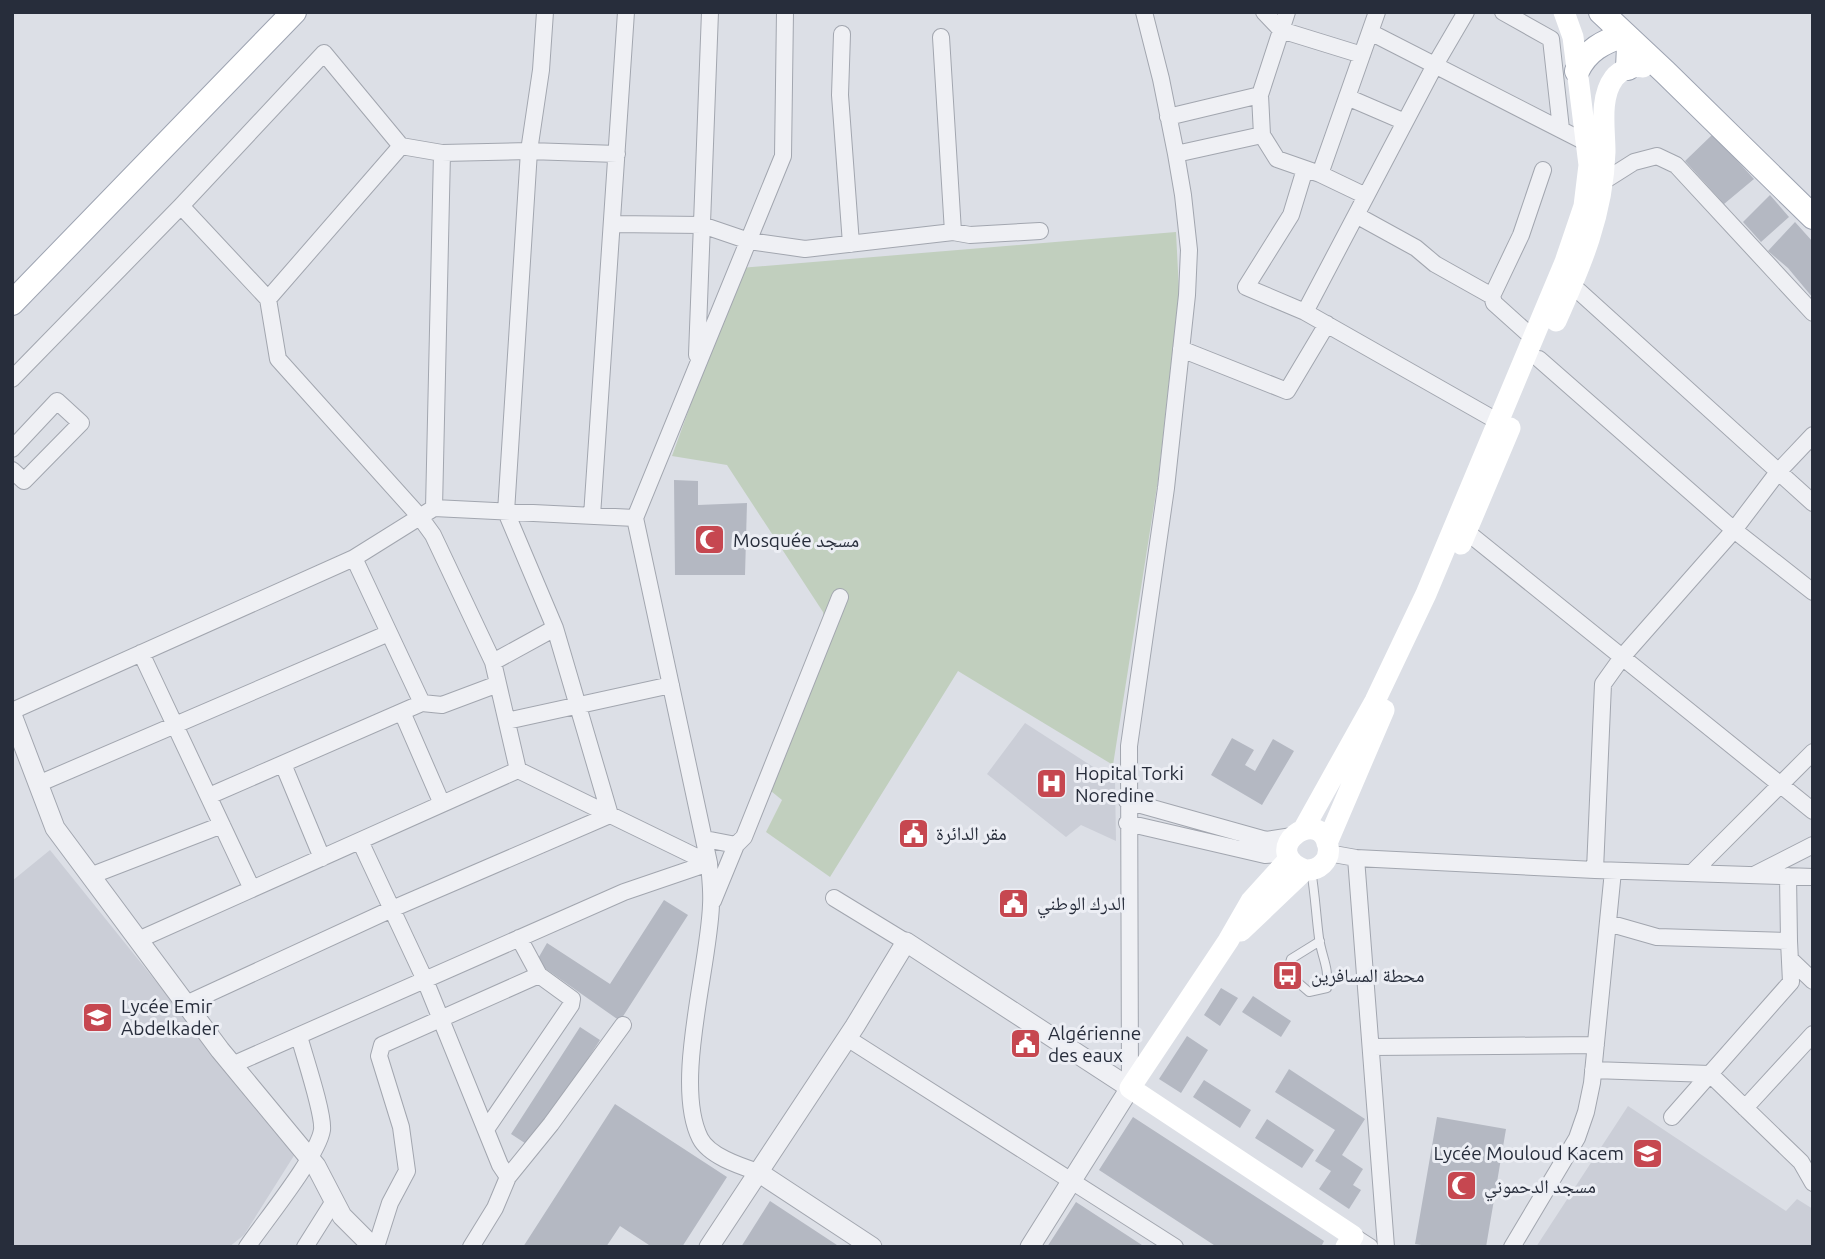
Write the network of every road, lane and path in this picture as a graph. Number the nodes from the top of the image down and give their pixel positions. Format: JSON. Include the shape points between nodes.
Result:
{"nodes":[{"id":1,"x":294,"y":12,"type":"edge"},
{"id":2,"x":545,"y":12,"type":"edge"},
{"id":3,"x":626,"y":12,"type":"edge"},
{"id":4,"x":710,"y":12,"type":"edge"},
{"id":5,"x":785,"y":12,"type":"edge"},
{"id":6,"x":1144,"y":12,"type":"edge"},
{"id":7,"x":1264,"y":12,"type":"edge"},
{"id":8,"x":1287,"y":12,"type":"edge"},
{"id":9,"x":1377,"y":12,"type":"edge"},
{"id":10,"x":1466,"y":12,"type":"edge"},
{"id":11,"x":1503,"y":12,"type":"edge"},
{"id":12,"x":1564,"y":12,"type":"edge"},
{"id":13,"x":1601,"y":12,"type":"edge"},
{"id":14,"x":1281,"y":30,"type":"junction"},
{"id":15,"x":1370,"y":32,"type":"junction"},
{"id":16,"x":842,"y":34,"type":"dead end"},
{"id":17,"x":1624,"y":35,"type":"junction"},
{"id":18,"x":941,"y":37,"type":"dead end"},
{"id":19,"x":1362,"y":55,"type":"junction"},
{"id":20,"x":1435,"y":65,"type":"junction"},
{"id":21,"x":1628,"y":68,"type":"junction"},
{"id":22,"x":1577,"y":71,"type":"junction"},
{"id":23,"x":1665,"y":72,"type":"junction"},
{"id":24,"x":1260,"y":95,"type":"junction"},
{"id":25,"x":1347,"y":97,"type":"junction"},
{"id":26,"x":1168,"y":117,"type":"junction"},
{"id":27,"x":1405,"y":122,"type":"junction"},
{"id":28,"x":1561,"y":129,"type":"junction"},
{"id":29,"x":1262,"y":135,"type":"junction"},
{"id":30,"x":1587,"y":143,"type":"junction"},
{"id":31,"x":401,"y":146,"type":"junction"},
{"id":32,"x":529,"y":151,"type":"junction"},
{"id":33,"x":442,"y":153,"type":"junction"},
{"id":34,"x":617,"y":153,"type":"junction"},
{"id":35,"x":1175,"y":154,"type":"junction"},
{"id":36,"x":1543,"y":170,"type":"dead end"},
{"id":37,"x":1313,"y":172,"type":"junction"},
{"id":38,"x":1604,"y":181,"type":"junction"},
{"id":39,"x":1366,"y":195,"type":"junction"},
{"id":40,"x":181,"y":206,"type":"junction"},
{"id":41,"x":1356,"y":215,"type":"junction"},
{"id":42,"x":1813,"y":217,"type":"edge"},
{"id":43,"x":612,"y":224,"type":"junction"},
{"id":44,"x":702,"y":225,"type":"junction"},
{"id":45,"x":1040,"y":231,"type":"dead end"},
{"id":46,"x":953,"y":232,"type":"junction"},
{"id":47,"x":748,"y":241,"type":"junction"},
{"id":48,"x":851,"y":244,"type":"junction"},
{"id":49,"x":1572,"y":285,"type":"junction"},
{"id":50,"x":1492,"y":296,"type":"junction"},
{"id":51,"x":268,"y":299,"type":"junction"},
{"id":52,"x":12,"y":303,"type":"edge"},
{"id":53,"x":1305,"y":312,"type":"junction"},
{"id":54,"x":1813,"y":313,"type":"edge"},
{"id":55,"x":1327,"y":324,"type":"junction"},
{"id":56,"x":1533,"y":338,"type":"junction"},
{"id":57,"x":1181,"y":349,"type":"junction"},
{"id":58,"x":1539,"y":359,"type":"junction"},
{"id":59,"x":697,"y":368,"type":"junction"},
{"id":60,"x":12,"y":379,"type":"edge"},
{"id":61,"x":1497,"y":421,"type":"junction"},
{"id":62,"x":1813,"y":435,"type":"edge"},
{"id":63,"x":12,"y":449,"type":"edge"},
{"id":64,"x":12,"y":470,"type":"edge"},
{"id":65,"x":1778,"y":472,"type":"junction"},
{"id":66,"x":1813,"y":503,"type":"edge"},
{"id":67,"x":427,"y":512,"type":"junction"},
{"id":68,"x":506,"y":512,"type":"junction"},
{"id":69,"x":592,"y":516,"type":"junction"},
{"id":70,"x":635,"y":518,"type":"junction"},
{"id":71,"x":1734,"y":530,"type":"junction"},
{"id":72,"x":1467,"y":532,"type":"junction"},
{"id":73,"x":354,"y":558,"type":"junction"},
{"id":74,"x":1813,"y":592,"type":"edge"},
{"id":75,"x":840,"y":597,"type":"dead end"},
{"id":76,"x":555,"y":628,"type":"junction"},
{"id":77,"x":389,"y":633,"type":"junction"},
{"id":78,"x":141,"y":653,"type":"junction"},
{"id":79,"x":1623,"y":656,"type":"junction"},
{"id":80,"x":493,"y":662,"type":"junction"},
{"id":81,"x":498,"y":684,"type":"junction"},
{"id":82,"x":671,"y":685,"type":"junction"},
{"id":83,"x":422,"y":703,"type":"junction"},
{"id":84,"x":577,"y":705,"type":"junction"},
{"id":85,"x":402,"y":712,"type":"junction"},
{"id":86,"x":12,"y":713,"type":"edge"},
{"id":87,"x":507,"y":722,"type":"junction"},
{"id":88,"x":177,"y":726,"type":"junction"},
{"id":89,"x":1813,"y":752,"type":"edge"},
{"id":90,"x":283,"y":764,"type":"junction"},
{"id":91,"x":518,"y":770,"type":"junction"},
{"id":92,"x":38,"y":784,"type":"junction"},
{"id":93,"x":1779,"y":786,"type":"junction"},
{"id":94,"x":209,"y":796,"type":"junction"},
{"id":95,"x":1128,"y":801,"type":"junction"},
{"id":96,"x":442,"y":804,"type":"junction"},
{"id":97,"x":1813,"y":811,"type":"edge"},
{"id":98,"x":610,"y":815,"type":"junction"},
{"id":99,"x":1127,"y":823,"type":"junction"},
{"id":100,"x":222,"y":825,"type":"junction"},
{"id":101,"x":705,"y":839,"type":"junction"},
{"id":102,"x":360,"y":841,"type":"junction"},
{"id":103,"x":736,"y":845,"type":"junction"},
{"id":104,"x":1813,"y":845,"type":"edge"},
{"id":105,"x":1307,"y":853,"type":"junction"},
{"id":106,"x":323,"y":858,"type":"junction"},
{"id":107,"x":1356,"y":858,"type":"junction"},
{"id":108,"x":709,"y":863,"type":"junction"},
{"id":109,"x":1595,"y":870,"type":"junction"},
{"id":110,"x":1613,"y":871,"type":"junction"},
{"id":111,"x":1692,"y":873,"type":"junction"},
{"id":112,"x":1753,"y":875,"type":"junction"},
{"id":113,"x":90,"y":876,"type":"junction"},
{"id":114,"x":1787,"y":876,"type":"junction"},
{"id":115,"x":1813,"y":877,"type":"edge"},
{"id":116,"x":252,"y":889,"type":"junction"},
{"id":117,"x":834,"y":898,"type":"dead end"},
{"id":118,"x":712,"y":905,"type":"junction"},
{"id":119,"x":392,"y":909,"type":"junction"},
{"id":120,"x":1608,"y":923,"type":"junction"},
{"id":121,"x":519,"y":938,"type":"junction"},
{"id":122,"x":138,"y":940,"type":"junction"},
{"id":123,"x":1320,"y":941,"type":"junction"},
{"id":124,"x":1789,"y":941,"type":"junction"},
{"id":125,"x":906,"y":942,"type":"junction"},
{"id":126,"x":1791,"y":960,"type":"junction"},
{"id":127,"x":539,"y":975,"type":"junction"},
{"id":128,"x":425,"y":980,"type":"junction"},
{"id":129,"x":1813,"y":981,"type":"edge"},
{"id":130,"x":186,"y":1004,"type":"junction"},
{"id":131,"x":441,"y":1018,"type":"junction"},
{"id":132,"x":623,"y":1025,"type":"dead end"},
{"id":133,"x":1813,"y":1034,"type":"edge"},
{"id":134,"x":299,"y":1036,"type":"junction"},
{"id":135,"x":847,"y":1038,"type":"junction"},
{"id":136,"x":1596,"y":1045,"type":"junction"},
{"id":137,"x":1372,"y":1047,"type":"junction"},
{"id":138,"x":232,"y":1065,"type":"junction"},
{"id":139,"x":1593,"y":1070,"type":"junction"},
{"id":140,"x":1710,"y":1074,"type":"junction"},
{"id":141,"x":1130,"y":1087,"type":"junction"},
{"id":142,"x":1745,"y":1108,"type":"junction"},
{"id":143,"x":1672,"y":1116,"type":"dead end"},
{"id":144,"x":487,"y":1129,"type":"junction"},
{"id":145,"x":309,"y":1158,"type":"junction"},
{"id":146,"x":758,"y":1172,"type":"junction"},
{"id":147,"x":508,"y":1177,"type":"junction"},
{"id":148,"x":1073,"y":1182,"type":"junction"},
{"id":149,"x":1813,"y":1184,"type":"edge"},
{"id":150,"x":334,"y":1201,"type":"junction"},
{"id":151,"x":1357,"y":1243,"type":"edge"},
{"id":152,"x":247,"y":1247,"type":"edge"},
{"id":153,"x":305,"y":1247,"type":"edge"},
{"id":154,"x":374,"y":1247,"type":"edge"},
{"id":155,"x":471,"y":1247,"type":"edge"},
{"id":156,"x":709,"y":1247,"type":"edge"},
{"id":157,"x":872,"y":1247,"type":"edge"},
{"id":158,"x":1030,"y":1247,"type":"edge"},
{"id":159,"x":1175,"y":1247,"type":"edge"},
{"id":160,"x":1386,"y":1247,"type":"edge"},
{"id":161,"x":1512,"y":1247,"type":"edge"}],
"edges":[{"from":1,"to":52,"type":"main road"},
{"from":2,"to":32,"type":"street"},
{"from":3,"to":34,"type":"street"},
{"from":4,"to":44,"type":"street"},
{"from":5,"to":47,"type":"street","via":[[783,156]]},
{"from":6,"to":26,"type":"street"},
{"from":7,"to":14,"type":"street"},
{"from":8,"to":14,"type":"street"},
{"from":9,"to":15,"type":"street"},
{"from":10,"to":20,"type":"street"},
{"from":11,"to":28,"type":"street","via":[[1551,39]]},
{"from":12,"to":22,"type":"main road"},
{"from":13,"to":17,"type":"main road"},
{"from":14,"to":19,"type":"street"},
{"from":14,"to":24,"type":"street"},
{"from":15,"to":19,"type":"street"},
{"from":15,"to":20,"type":"street"},
{"from":16,"to":48,"type":"street","via":[[841,95]]},
{"from":17,"to":21,"type":"main road","via":[[1629,46]]},
{"from":17,"to":22,"type":"main road","via":[[1602,42],[1583,58]]},
{"from":17,"to":23,"type":"main road"},
{"from":18,"to":46,"type":"street"},
{"from":19,"to":25,"type":"street"},
{"from":20,"to":27,"type":"street"},
{"from":20,"to":28,"type":"street"},
{"from":21,"to":23,"type":"main road","via":[[1638,65]]},
{"from":21,"to":38,"type":"main road","via":[[1614,78],[1607,96]]},
{"from":22,"to":30,"type":"main road"},
{"from":23,"to":42,"type":"main road"},
{"from":24,"to":26,"type":"street"},
{"from":24,"to":29,"type":"street"},
{"from":25,"to":27,"type":"street"},
{"from":25,"to":37,"type":"street"},
{"from":26,"to":35,"type":"street"},
{"from":27,"to":39,"type":"street"},
{"from":28,"to":30,"type":"street"},
{"from":29,"to":35,"type":"street"},
{"from":29,"to":37,"type":"street","via":[[1277,159]]},
{"from":30,"to":56,"type":"main road","via":[[1584,206]]},
{"from":31,"to":33,"type":"street"},
{"from":31,"to":40,"type":"street","via":[[324,53]]},
{"from":31,"to":51,"type":"street"},
{"from":32,"to":33,"type":"street"},
{"from":32,"to":34,"type":"street"},
{"from":32,"to":68,"type":"street"},
{"from":33,"to":67,"type":"street"},
{"from":34,"to":43,"type":"street"},
{"from":35,"to":57,"type":"street","via":[[1189,250]]},
{"from":36,"to":50,"type":"street","via":[[1521,235]]},
{"from":37,"to":39,"type":"street"},
{"from":37,"to":53,"type":"street","via":[[1246,287]]},
{"from":38,"to":49,"type":"main road","via":[[1599,213]]},
{"from":38,"to":54,"type":"street","via":[[1634,162],[1657,156],[1676,165]]},
{"from":39,"to":41,"type":"street"},
{"from":40,"to":51,"type":"street"},
{"from":40,"to":60,"type":"street"},
{"from":41,"to":50,"type":"street"},
{"from":41,"to":53,"type":"street"},
{"from":43,"to":44,"type":"street"},
{"from":43,"to":69,"type":"street"},
{"from":44,"to":47,"type":"street"},
{"from":44,"to":59,"type":"street"},
{"from":45,"to":46,"type":"street"},
{"from":46,"to":48,"type":"street"},
{"from":47,"to":48,"type":"street","via":[[806,249]]},
{"from":47,"to":59,"type":"street"},
{"from":49,"to":58,"type":"main road"},
{"from":49,"to":65,"type":"street"},
{"from":50,"to":56,"type":"street"},
{"from":51,"to":67,"type":"street","via":[[278,359]]},
{"from":53,"to":55,"type":"street"},
{"from":55,"to":57,"type":"street","via":[[1287,391]]},
{"from":55,"to":61,"type":"street"},
{"from":56,"to":61,"type":"main road"},
{"from":57,"to":95,"type":"street","via":[[1129,746]]},
{"from":58,"to":71,"type":"street"},
{"from":58,"to":72,"type":"main road"},
{"from":59,"to":70,"type":"street"},
{"from":61,"to":105,"type":"main road","via":[[1426,594]]},
{"from":62,"to":65,"type":"street"},
{"from":63,"to":64,"type":"street","via":[[57,401],[81,423],[24,481]]},
{"from":65,"to":66,"type":"street"},
{"from":65,"to":71,"type":"street"},
{"from":67,"to":68,"type":"street"},
{"from":67,"to":73,"type":"street"},
{"from":67,"to":80,"type":"street","via":[[433,535]]},
{"from":68,"to":69,"type":"street"},
{"from":68,"to":76,"type":"street"},
{"from":69,"to":70,"type":"street"},
{"from":70,"to":82,"type":"street"},
{"from":71,"to":74,"type":"street"},
{"from":71,"to":79,"type":"street"},
{"from":72,"to":79,"type":"street"},
{"from":72,"to":105,"type":"main road","via":[[1376,728]]},
{"from":73,"to":77,"type":"street"},
{"from":73,"to":78,"type":"street"},
{"from":75,"to":103,"type":"street","via":[[744,837]]},
{"from":76,"to":80,"type":"street"},
{"from":76,"to":84,"type":"street"},
{"from":77,"to":83,"type":"street"},
{"from":77,"to":88,"type":"street"},
{"from":78,"to":86,"type":"street"},
{"from":78,"to":88,"type":"street"},
{"from":79,"to":93,"type":"street"},
{"from":79,"to":109,"type":"street","via":[[1604,684]]},
{"from":80,"to":81,"type":"street"},
{"from":81,"to":83,"type":"street","via":[[442,705]]},
{"from":81,"to":87,"type":"street"},
{"from":82,"to":84,"type":"street"},
{"from":82,"to":101,"type":"street"},
{"from":83,"to":85,"type":"street"},
{"from":84,"to":87,"type":"street"},
{"from":84,"to":98,"type":"street"},
{"from":85,"to":90,"type":"street"},
{"from":85,"to":96,"type":"street"},
{"from":86,"to":92,"type":"street"},
{"from":87,"to":91,"type":"street"},
{"from":88,"to":92,"type":"street"},
{"from":88,"to":94,"type":"street"},
{"from":89,"to":93,"type":"street"},
{"from":90,"to":94,"type":"street"},
{"from":90,"to":106,"type":"street"},
{"from":91,"to":96,"type":"street"},
{"from":91,"to":98,"type":"street"},
{"from":92,"to":113,"type":"street","via":[[55,828]]},
{"from":93,"to":97,"type":"street"},
{"from":93,"to":111,"type":"street"},
{"from":94,"to":100,"type":"street"},
{"from":95,"to":99,"type":"street"},
{"from":95,"to":105,"type":"street"},
{"from":96,"to":102,"type":"street"},
{"from":98,"to":108,"type":"street"},
{"from":98,"to":119,"type":"street"},
{"from":99,"to":105,"type":"street","via":[[1265,855]]},
{"from":99,"to":141,"type":"street"},
{"from":100,"to":113,"type":"street"},
{"from":100,"to":116,"type":"street"},
{"from":101,"to":103,"type":"street"},
{"from":101,"to":108,"type":"street"},
{"from":102,"to":106,"type":"street"},
{"from":102,"to":119,"type":"street"},
{"from":103,"to":118,"type":"street"},
{"from":104,"to":112,"type":"street"},
{"from":105,"to":107,"type":"street"},
{"from":105,"to":123,"type":"lane"},
{"from":105,"to":141,"type":"main road","via":[[1252,922],[1228,941]]},
{"from":106,"to":116,"type":"street"},
{"from":107,"to":109,"type":"street"},
{"from":107,"to":137,"type":"street"},
{"from":108,"to":118,"type":"street"},
{"from":108,"to":121,"type":"street","via":[[624,892]]},
{"from":109,"to":110,"type":"street"},
{"from":110,"to":111,"type":"street"},
{"from":110,"to":120,"type":"street"},
{"from":111,"to":112,"type":"street"},
{"from":112,"to":114,"type":"street"},
{"from":113,"to":122,"type":"street"},
{"from":114,"to":115,"type":"street"},
{"from":114,"to":124,"type":"street"},
{"from":116,"to":122,"type":"street"},
{"from":117,"to":125,"type":"street"},
{"from":118,"to":146,"type":"street","via":[[689,1078],[692,1115],[700,1140],[726,1161]]},
{"from":119,"to":128,"type":"street"},
{"from":119,"to":130,"type":"street"},
{"from":120,"to":124,"type":"street","via":[[1657,937]]},
{"from":120,"to":136,"type":"street"},
{"from":121,"to":127,"type":"street"},
{"from":121,"to":128,"type":"street"},
{"from":122,"to":130,"type":"street"},
{"from":123,"to":123,"type":"lane","via":[[1327,988],[1309,992],[1287,973],[1291,959]]},
{"from":124,"to":126,"type":"street"},
{"from":125,"to":135,"type":"street"},
{"from":125,"to":141,"type":"street"},
{"from":126,"to":129,"type":"street"},
{"from":126,"to":140,"type":"street","via":[[1791,982]]},
{"from":127,"to":131,"type":"street"},
{"from":127,"to":144,"type":"street","via":[[572,999],[571,1005]]},
{"from":128,"to":131,"type":"street"},
{"from":128,"to":134,"type":"street"},
{"from":130,"to":138,"type":"street"},
{"from":131,"to":144,"type":"street"},
{"from":131,"to":154,"type":"street","via":[[379,1050],[401,1127],[407,1171]]},
{"from":132,"to":147,"type":"street"},
{"from":133,"to":142,"type":"street"},
{"from":134,"to":138,"type":"street"},
{"from":134,"to":145,"type":"street","via":[[322,1121]]},
{"from":135,"to":146,"type":"street"},
{"from":135,"to":148,"type":"street"},
{"from":136,"to":137,"type":"street"},
{"from":136,"to":139,"type":"street"},
{"from":137,"to":160,"type":"street"},
{"from":138,"to":145,"type":"street"},
{"from":139,"to":140,"type":"street"},
{"from":139,"to":161,"type":"street","via":[[1577,1138]]},
{"from":140,"to":142,"type":"street"},
{"from":140,"to":143,"type":"street"},
{"from":141,"to":148,"type":"street"},
{"from":141,"to":151,"type":"main road"},
{"from":142,"to":149,"type":"street","via":[[1801,1161]]},
{"from":144,"to":147,"type":"street"},
{"from":145,"to":150,"type":"street"},
{"from":145,"to":152,"type":"street"},
{"from":146,"to":156,"type":"street"},
{"from":146,"to":157,"type":"street"},
{"from":147,"to":155,"type":"street"},
{"from":148,"to":158,"type":"street"},
{"from":148,"to":159,"type":"street"},
{"from":150,"to":153,"type":"street"},
{"from":150,"to":154,"type":"street","via":[[342,1216]]}]}
